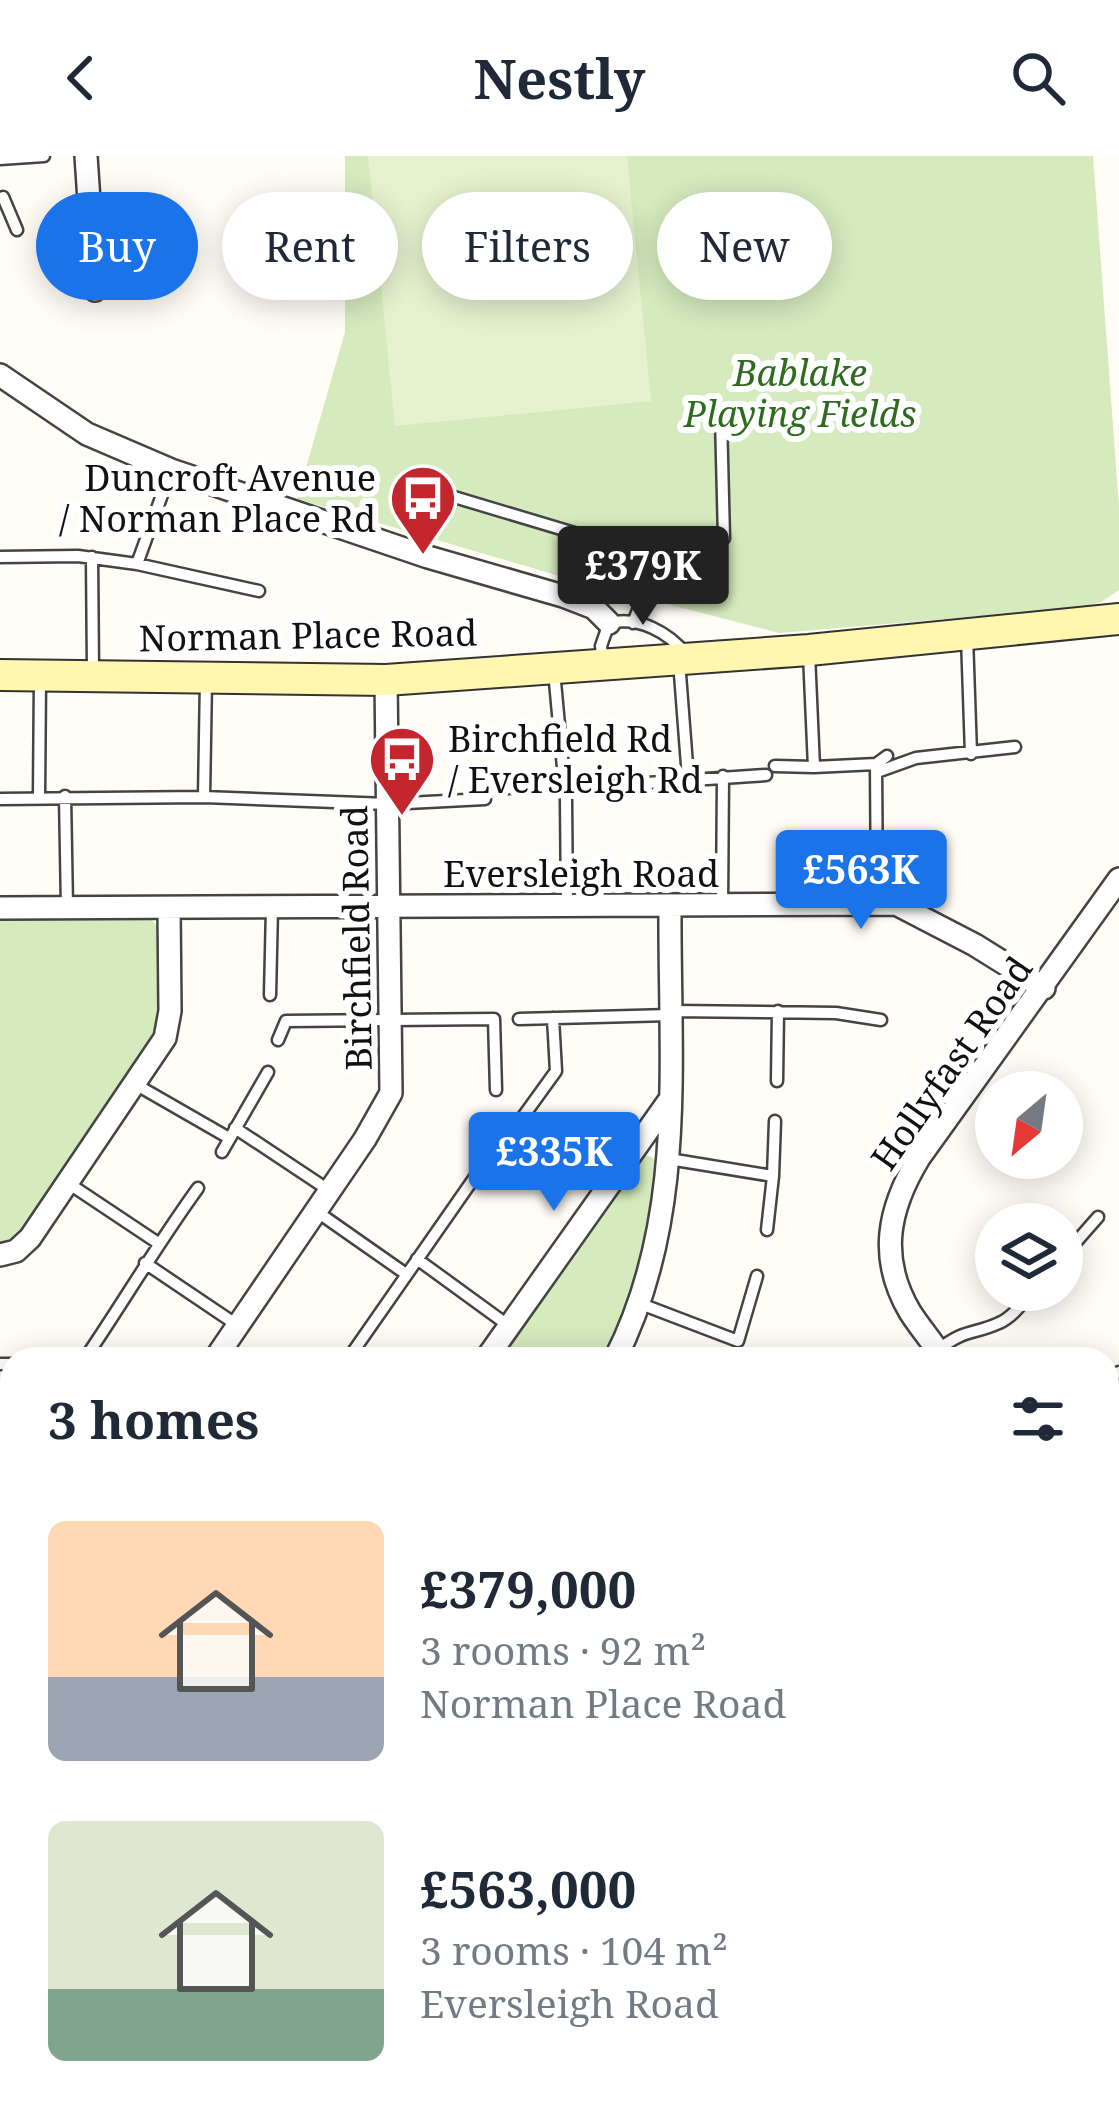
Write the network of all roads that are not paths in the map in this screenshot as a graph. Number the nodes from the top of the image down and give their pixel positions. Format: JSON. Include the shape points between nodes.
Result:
{"nodes":[{"id":1,"x":44,"y":156,"type":"edge"},
{"id":2,"x":86,"y":156,"type":"edge"},
{"id":3,"x":0,"y":159,"type":"edge"},
{"id":4,"x":89,"y":192,"type":"edge"},
{"id":5,"x":3,"y":203,"type":"edge"},
{"id":6,"x":17,"y":230,"type":"dead end"},
{"id":7,"x":0,"y":375,"type":"edge"},
{"id":8,"x":722,"y":418,"type":"dead end"},
{"id":9,"x":171,"y":470,"type":"junction"},
{"id":10,"x":404,"y":482,"type":"dead end"},
{"id":11,"x":0,"y":556,"type":"edge"},
{"id":12,"x":92,"y":557,"type":"junction"},
{"id":13,"x":658,"y":559,"type":"junction"},
{"id":14,"x":137,"y":564,"type":"junction"},
{"id":15,"x":259,"y":591,"type":"dead end"},
{"id":16,"x":1119,"y":620,"type":"edge"},
{"id":17,"x":609,"y":623,"type":"junction"},
{"id":18,"x":633,"y":623,"type":"junction"},
{"id":19,"x":967,"y":636,"type":"junction"},
{"id":20,"x":809,"y":650,"type":"junction"},
{"id":21,"x":684,"y":658,"type":"junction"},
{"id":22,"x":603,"y":664,"type":"junction"},
{"id":23,"x":554,"y":668,"type":"junction"},
{"id":24,"x":0,"y":675,"type":"edge"},
{"id":25,"x":93,"y":675,"type":"junction"},
{"id":26,"x":40,"y":676,"type":"junction"},
{"id":27,"x":206,"y":677,"type":"junction"},
{"id":28,"x":386,"y":680,"type":"junction"},
{"id":29,"x":1016,"y":747,"type":"dead end"},
{"id":30,"x":971,"y":754,"type":"junction"},
{"id":31,"x":880,"y":764,"type":"junction"},
{"id":32,"x":814,"y":766,"type":"junction"},
{"id":33,"x":723,"y":776,"type":"junction"},
{"id":34,"x":688,"y":778,"type":"junction"},
{"id":35,"x":608,"y":783,"type":"dead end"},
{"id":36,"x":647,"y":783,"type":"dead end"},
{"id":37,"x":564,"y":786,"type":"junction"},
{"id":38,"x":39,"y":796,"type":"junction"},
{"id":39,"x":65,"y":796,"type":"junction"},
{"id":40,"x":204,"y":797,"type":"junction"},
{"id":41,"x":0,"y":799,"type":"edge"},
{"id":42,"x":388,"y":804,"type":"junction"},
{"id":43,"x":1119,"y":878,"type":"edge"},
{"id":44,"x":877,"y":904,"type":"junction"},
{"id":45,"x":390,"y":906,"type":"junction"},
{"id":46,"x":567,"y":906,"type":"junction"},
{"id":47,"x":722,"y":906,"type":"junction"},
{"id":48,"x":670,"y":907,"type":"junction"},
{"id":49,"x":0,"y":908,"type":"edge"},
{"id":50,"x":67,"y":908,"type":"junction"},
{"id":51,"x":169,"y":908,"type":"junction"},
{"id":52,"x":272,"y":908,"type":"junction"},
{"id":53,"x":1043,"y":988,"type":"junction"},
{"id":54,"x":270,"y":994,"type":"dead end"},
{"id":55,"x":778,"y":1011,"type":"junction"},
{"id":56,"x":669,"y":1013,"type":"junction"},
{"id":57,"x":390,"y":1018,"type":"junction"},
{"id":58,"x":553,"y":1018,"type":"junction"},
{"id":59,"x":519,"y":1019,"type":"dead end"},
{"id":60,"x":881,"y":1020,"type":"dead end"},
{"id":61,"x":278,"y":1040,"type":"dead end"},
{"id":62,"x":268,"y":1072,"type":"dead end"},
{"id":63,"x":777,"y":1081,"type":"dead end"},
{"id":64,"x":135,"y":1084,"type":"junction"},
{"id":65,"x":496,"y":1090,"type":"dead end"},
{"id":66,"x":669,"y":1101,"type":"junction"},
{"id":67,"x":776,"y":1121,"type":"dead end"},
{"id":68,"x":517,"y":1125,"type":"dead end"},
{"id":69,"x":232,"y":1133,"type":"junction"},
{"id":70,"x":222,"y":1152,"type":"dead end"},
{"id":71,"x":669,"y":1159,"type":"junction"},
{"id":72,"x":478,"y":1171,"type":"dead end"},
{"id":73,"x":773,"y":1176,"type":"junction"},
{"id":74,"x":68,"y":1183,"type":"junction"},
{"id":75,"x":198,"y":1188,"type":"dead end"},
{"id":76,"x":330,"y":1191,"type":"junction"},
{"id":77,"x":316,"y":1211,"type":"junction"},
{"id":78,"x":1098,"y":1217,"type":"dead end"},
{"id":79,"x":767,"y":1230,"type":"dead end"},
{"id":80,"x":1083,"y":1234,"type":"edge"},
{"id":81,"x":158,"y":1243,"type":"junction"},
{"id":82,"x":0,"y":1255,"type":"edge"},
{"id":83,"x":417,"y":1259,"type":"junction"},
{"id":84,"x":145,"y":1263,"type":"junction"},
{"id":85,"x":406,"y":1274,"type":"junction"},
{"id":86,"x":757,"y":1276,"type":"dead end"},
{"id":87,"x":641,"y":1304,"type":"junction"},
{"id":88,"x":1015,"y":1311,"type":"edge"},
{"id":89,"x":237,"y":1325,"type":"junction"},
{"id":90,"x":509,"y":1325,"type":"junction"},
{"id":91,"x":92,"y":1347,"type":"edge"},
{"id":92,"x":222,"y":1347,"type":"edge"},
{"id":93,"x":356,"y":1347,"type":"edge"},
{"id":94,"x":493,"y":1347,"type":"edge"},
{"id":95,"x":621,"y":1347,"type":"edge"},
{"id":96,"x":935,"y":1347,"type":"edge"},
{"id":97,"x":947,"y":1347,"type":"edge"}],
"edges":[{"from":1,"to":3,"type":"lane"},
{"from":2,"to":4,"type":"street"},
{"from":5,"to":6,"type":"lane"},
{"from":7,"to":9,"type":"street","via":[[87,434]]},
{"from":8,"to":13,"type":"lane","via":[[724,538],[691,558]]},
{"from":9,"to":14,"type":"lane"},
{"from":9,"to":17,"type":"street","via":[[563,596]]},
{"from":10,"to":13,"type":"lane"},
{"from":11,"to":12,"type":"lane"},
{"from":12,"to":14,"type":"lane"},
{"from":12,"to":25,"type":"lane"},
{"from":13,"to":18,"type":"lane"},
{"from":14,"to":15,"type":"lane"},
{"from":16,"to":19,"type":"street","name":"Norman Place Road"},
{"from":17,"to":18,"type":"lane"},
{"from":17,"to":22,"type":"lane"},
{"from":18,"to":21,"type":"lane","via":[[674,639]]},
{"from":19,"to":20,"type":"street","name":"Norman Place Road"},
{"from":19,"to":30,"type":"lane"},
{"from":20,"to":21,"type":"street","name":"Norman Place Road"},
{"from":20,"to":32,"type":"lane"},
{"from":21,"to":22,"type":"street","name":"Norman Place Road"},
{"from":21,"to":34,"type":"lane"},
{"from":22,"to":23,"type":"street","name":"Norman Place Road"},
{"from":23,"to":28,"type":"street","name":"Norman Place Road"},
{"from":23,"to":37,"type":"lane"},
{"from":24,"to":26,"type":"street","name":"Norman Place Road"},
{"from":25,"to":26,"type":"street","name":"Norman Place Road"},
{"from":25,"to":27,"type":"street","name":"Norman Place Road"},
{"from":26,"to":38,"type":"lane"},
{"from":27,"to":28,"type":"street","name":"Norman Place Road"},
{"from":27,"to":40,"type":"lane"},
{"from":28,"to":42,"type":"street","name":"Birchfield Road"},
{"from":29,"to":30,"type":"lane"},
{"from":30,"to":31,"type":"lane"},
{"from":31,"to":32,"type":"lane"},
{"from":31,"to":44,"type":"lane"},
{"from":32,"to":33,"type":"lane"},
{"from":33,"to":34,"type":"lane"},
{"from":33,"to":47,"type":"lane"},
{"from":34,"to":36,"type":"lane"},
{"from":35,"to":37,"type":"lane"},
{"from":37,"to":42,"type":"lane"},
{"from":37,"to":46,"type":"lane"},
{"from":38,"to":39,"type":"lane"},
{"from":38,"to":41,"type":"lane"},
{"from":39,"to":40,"type":"lane"},
{"from":39,"to":50,"type":"lane"},
{"from":40,"to":42,"type":"lane"},
{"from":42,"to":45,"type":"street","name":"Birchfield Road"},
{"from":43,"to":53,"type":"street","name":"Hollyfast Road"},
{"from":44,"to":47,"type":"street","name":"Eversleigh Road"},
{"from":44,"to":53,"type":"street","name":"Eversleigh Road","via":[[906,906]]},
{"from":45,"to":46,"type":"street","name":"Eversleigh Road"},
{"from":45,"to":52,"type":"street","name":"Eversleigh Road"},
{"from":45,"to":57,"type":"street","name":"Birchfield Road"},
{"from":46,"to":48,"type":"street","name":"Eversleigh Road"},
{"from":47,"to":48,"type":"street","name":"Eversleigh Road"},
{"from":48,"to":56,"type":"street"},
{"from":49,"to":50,"type":"street","name":"Eversleigh Road"},
{"from":50,"to":51,"type":"street","name":"Eversleigh Road"},
{"from":51,"to":52,"type":"street","name":"Eversleigh Road"},
{"from":51,"to":64,"type":"street","via":[[168,1030]]},
{"from":52,"to":54,"type":"lane"},
{"from":53,"to":96,"type":"street","name":"Hollyfast Road","via":[[919,1158],[890,1221],[897,1290]]},
{"from":55,"to":56,"type":"lane"},
{"from":55,"to":60,"type":"lane"},
{"from":55,"to":63,"type":"lane"},
{"from":56,"to":58,"type":"lane"},
{"from":56,"to":66,"type":"street"},
{"from":57,"to":61,"type":"lane","via":[[286,1021]]},
{"from":57,"to":65,"type":"lane","via":[[494,1018]]},
{"from":57,"to":76,"type":"street","name":"Birchfield Road","via":[[391,1093]]},
{"from":58,"to":59,"type":"lane"},
{"from":58,"to":68,"type":"lane","via":[[556,1070]]},
{"from":62,"to":69,"type":"lane"},
{"from":64,"to":69,"type":"lane"},
{"from":64,"to":74,"type":"street"},
{"from":66,"to":71,"type":"street"},
{"from":66,"to":90,"type":"street"},
{"from":67,"to":73,"type":"lane"},
{"from":69,"to":70,"type":"lane"},
{"from":69,"to":76,"type":"lane"},
{"from":71,"to":73,"type":"lane"},
{"from":71,"to":87,"type":"street"},
{"from":72,"to":83,"type":"lane"},
{"from":73,"to":79,"type":"lane"},
{"from":74,"to":81,"type":"lane"},
{"from":74,"to":82,"type":"street","via":[[24,1246]]},
{"from":75,"to":81,"type":"lane"},
{"from":76,"to":77,"type":"street","name":"Birchfield Road"},
{"from":77,"to":85,"type":"lane"},
{"from":77,"to":89,"type":"street","name":"Birchfield Road"},
{"from":78,"to":80,"type":"lane"},
{"from":81,"to":84,"type":"lane"},
{"from":83,"to":85,"type":"lane"},
{"from":83,"to":90,"type":"lane"},
{"from":84,"to":89,"type":"lane"},
{"from":84,"to":91,"type":"lane"},
{"from":85,"to":93,"type":"lane"},
{"from":86,"to":87,"type":"lane","via":[[738,1341]]},
{"from":87,"to":95,"type":"street"},
{"from":88,"to":97,"type":"lane"},
{"from":89,"to":92,"type":"street","name":"Birchfield Road"},
{"from":90,"to":94,"type":"street"}]}
